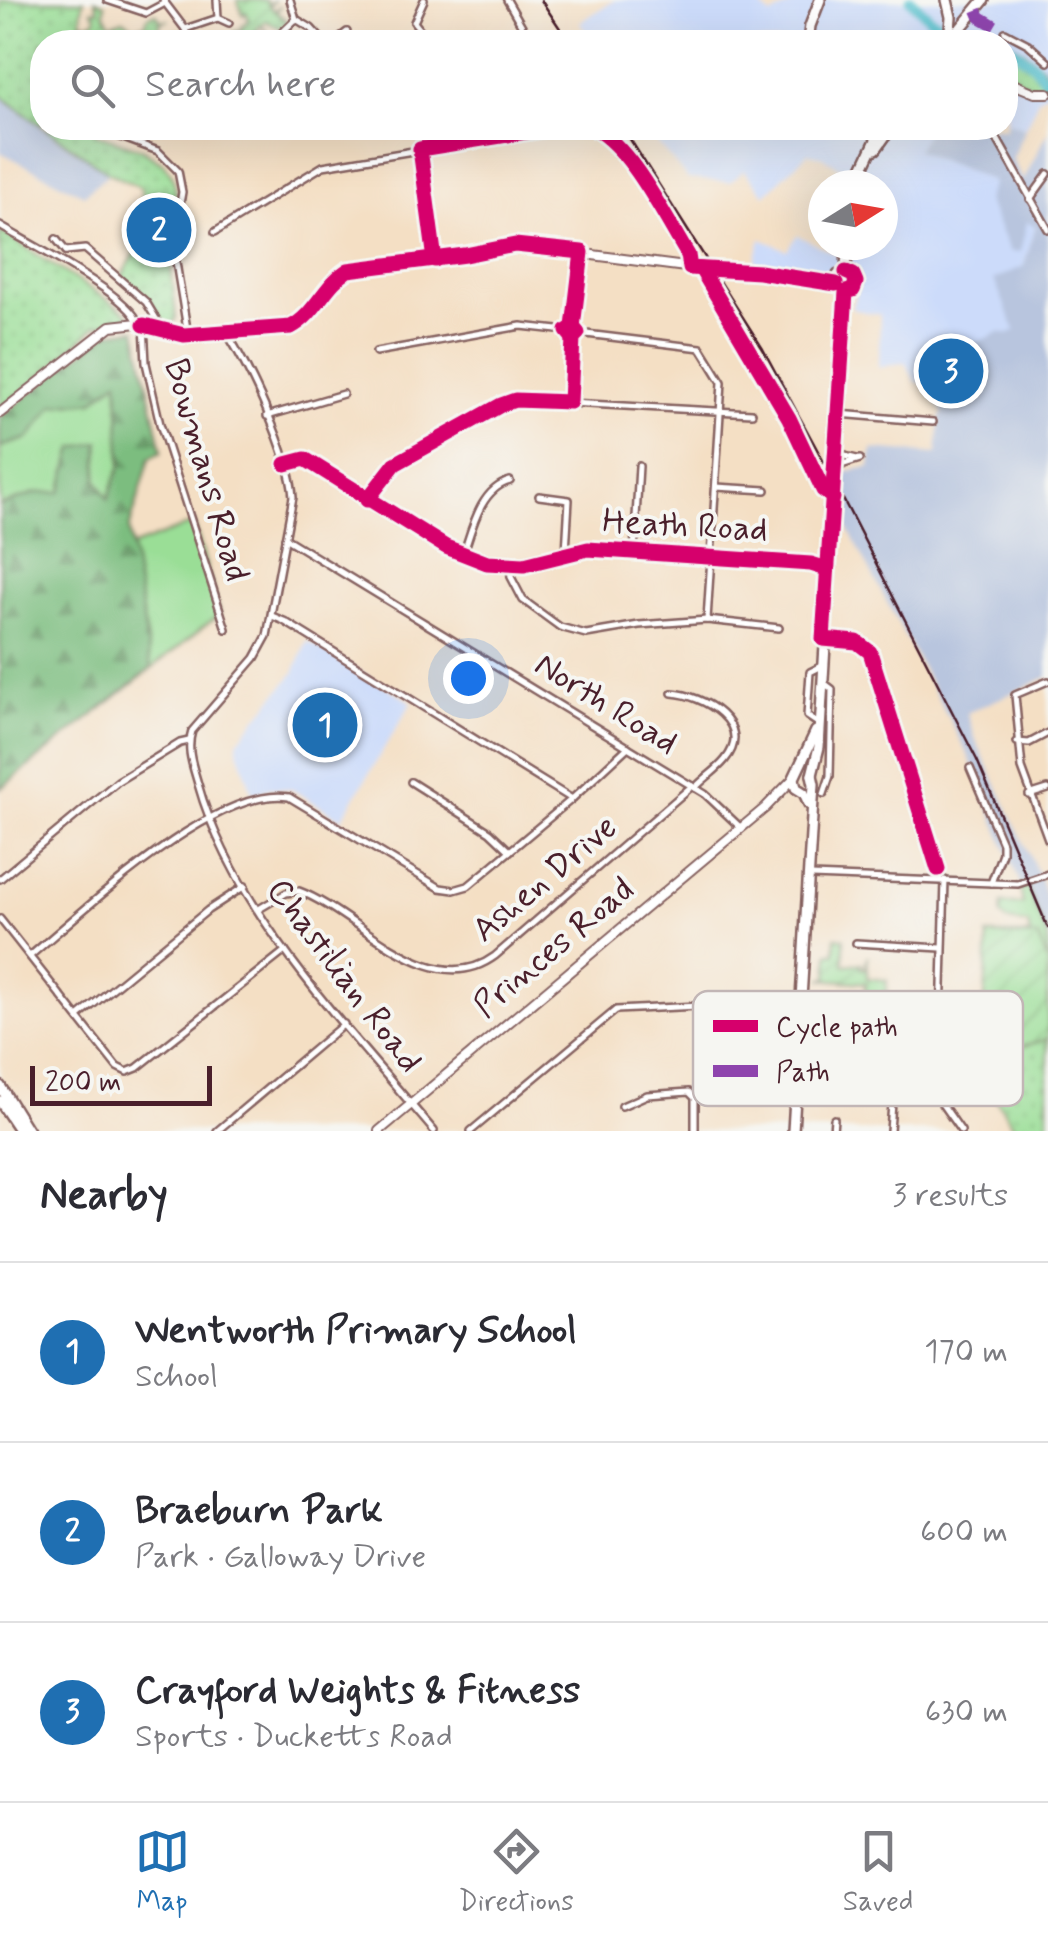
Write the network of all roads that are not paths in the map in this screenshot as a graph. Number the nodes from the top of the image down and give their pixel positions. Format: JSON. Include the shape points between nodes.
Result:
{"nodes":[{"id":1,"x":217,"y":0,"type":"edge"},
{"id":2,"x":290,"y":0,"type":"edge"},
{"id":3,"x":424,"y":0,"type":"edge"},
{"id":4,"x":507,"y":0,"type":"edge"},
{"id":5,"x":820,"y":0,"type":"edge"},
{"id":6,"x":948,"y":0,"type":"edge"},
{"id":7,"x":984,"y":0,"type":"edge"},
{"id":8,"x":164,"y":2,"type":"edge"},
{"id":9,"x":108,"y":3,"type":"edge"},
{"id":10,"x":977,"y":10,"type":"junction"},
{"id":11,"x":218,"y":18,"type":"junction"},
{"id":12,"x":296,"y":19,"type":"junction"},
{"id":13,"x":229,"y":23,"type":"dead end"},
{"id":14,"x":185,"y":29,"type":"joint"},
{"id":15,"x":285,"y":30,"type":"edge"},
{"id":16,"x":313,"y":30,"type":"edge"},
{"id":17,"x":420,"y":30,"type":"edge"},
{"id":18,"x":524,"y":30,"type":"edge"},
{"id":19,"x":810,"y":30,"type":"edge"},
{"id":20,"x":950,"y":30,"type":"edge"},
{"id":21,"x":960,"y":30,"type":"edge"},
{"id":22,"x":1018,"y":39,"type":"edge"},
{"id":23,"x":1048,"y":62,"type":"edge"},
{"id":24,"x":1018,"y":85,"type":"edge"},
{"id":25,"x":1045,"y":93,"type":"edge"},
{"id":26,"x":130,"y":140,"type":"edge"},
{"id":27,"x":472,"y":140,"type":"edge"},
{"id":28,"x":613,"y":140,"type":"edge"},
{"id":29,"x":873,"y":140,"type":"edge"},
{"id":30,"x":882,"y":140,"type":"edge"},
{"id":31,"x":998,"y":140,"type":"edge"},
{"id":32,"x":420,"y":148,"type":"junction"},
{"id":33,"x":868,"y":158,"type":"junction"},
{"id":34,"x":862,"y":170,"type":"edge"},
{"id":35,"x":1048,"y":174,"type":"edge"},
{"id":36,"x":1030,"y":199,"type":"junction"},
{"id":37,"x":0,"y":226,"type":"edge"},
{"id":38,"x":1048,"y":229,"type":"edge"},
{"id":39,"x":215,"y":232,"type":"dead end"},
{"id":40,"x":56,"y":239,"type":"dead end"},
{"id":41,"x":66,"y":250,"type":"junction"},
{"id":42,"x":582,"y":252,"type":"junction"},
{"id":43,"x":436,"y":260,"type":"junction"},
{"id":44,"x":846,"y":260,"type":"edge"},
{"id":45,"x":61,"y":262,"type":"junction"},
{"id":46,"x":690,"y":268,"type":"junction"},
{"id":47,"x":846,"y":272,"type":"junction"},
{"id":48,"x":836,"y":284,"type":"junction"},
{"id":49,"x":846,"y":292,"type":"junction"},
{"id":50,"x":141,"y":324,"type":"junction"},
{"id":51,"x":161,"y":330,"type":"junction"},
{"id":52,"x":226,"y":332,"type":"junction"},
{"id":53,"x":573,"y":332,"type":"junction"},
{"id":54,"x":188,"y":335,"type":"junction"},
{"id":55,"x":376,"y":352,"type":"dead end"},
{"id":56,"x":343,"y":394,"type":"dead end"},
{"id":57,"x":570,"y":402,"type":"junction"},
{"id":58,"x":721,"y":411,"type":"junction"},
{"id":59,"x":0,"y":413,"type":"edge"},
{"id":60,"x":752,"y":413,"type":"dead end"},
{"id":61,"x":840,"y":414,"type":"junction"},
{"id":62,"x":266,"y":416,"type":"junction"},
{"id":63,"x":933,"y":422,"type":"dead end"},
{"id":64,"x":837,"y":447,"type":"junction"},
{"id":65,"x":807,"y":459,"type":"dead end"},
{"id":66,"x":286,"y":464,"type":"junction"},
{"id":67,"x":639,"y":466,"type":"dead end"},
{"id":68,"x":835,"y":472,"type":"junction"},
{"id":69,"x":510,"y":481,"type":"dead end"},
{"id":70,"x":716,"y":487,"type":"junction"},
{"id":71,"x":766,"y":490,"type":"dead end"},
{"id":72,"x":834,"y":495,"type":"junction"},
{"id":73,"x":540,"y":496,"type":"dead end"},
{"id":74,"x":368,"y":500,"type":"junction"},
{"id":75,"x":286,"y":538,"type":"junction"},
{"id":76,"x":566,"y":552,"type":"junction"},
{"id":77,"x":634,"y":552,"type":"junction"},
{"id":78,"x":463,"y":555,"type":"junction"},
{"id":79,"x":711,"y":556,"type":"junction"},
{"id":80,"x":828,"y":564,"type":"junction"},
{"id":81,"x":510,"y":566,"type":"junction"},
{"id":82,"x":271,"y":616,"type":"junction"},
{"id":83,"x":707,"y":620,"type":"junction"},
{"id":84,"x":779,"y":628,"type":"dead end"},
{"id":85,"x":226,"y":629,"type":"dead end"},
{"id":86,"x":824,"y":639,"type":"junction"},
{"id":87,"x":822,"y":666,"type":"junction"},
{"id":88,"x":1048,"y":681,"type":"edge"},
{"id":89,"x":821,"y":683,"type":"junction"},
{"id":90,"x":672,"y":693,"type":"dead end"},
{"id":91,"x":819,"y":724,"type":"junction"},
{"id":92,"x":1048,"y":733,"type":"edge"},
{"id":93,"x":189,"y":741,"type":"junction"},
{"id":94,"x":1018,"y":742,"type":"junction"},
{"id":95,"x":628,"y":747,"type":"junction"},
{"id":96,"x":819,"y":747,"type":"junction"},
{"id":97,"x":832,"y":748,"type":"junction"},
{"id":98,"x":970,"y":768,"type":"dead end"},
{"id":99,"x":796,"y":776,"type":"junction"},
{"id":100,"x":813,"y":780,"type":"junction"},
{"id":101,"x":411,"y":782,"type":"dead end"},
{"id":102,"x":694,"y":787,"type":"junction"},
{"id":103,"x":1048,"y":788,"type":"edge"},
{"id":104,"x":802,"y":792,"type":"junction"},
{"id":105,"x":824,"y":794,"type":"dead end"},
{"id":106,"x":1030,"y":795,"type":"junction"},
{"id":107,"x":572,"y":800,"type":"junction"},
{"id":108,"x":765,"y":808,"type":"junction"},
{"id":109,"x":811,"y":809,"type":"junction"},
{"id":110,"x":209,"y":820,"type":"junction"},
{"id":111,"x":740,"y":828,"type":"junction"},
{"id":112,"x":1048,"y":839,"type":"edge"},
{"id":113,"x":510,"y":851,"type":"junction"},
{"id":114,"x":1048,"y":874,"type":"edge"},
{"id":115,"x":808,"y":876,"type":"junction"},
{"id":116,"x":0,"y":880,"type":"edge"},
{"id":117,"x":943,"y":880,"type":"junction"},
{"id":118,"x":991,"y":883,"type":"junction"},
{"id":119,"x":245,"y":886,"type":"junction"},
{"id":120,"x":259,"y":909,"type":"junction"},
{"id":121,"x":0,"y":920,"type":"edge"},
{"id":122,"x":856,"y":943,"type":"dead end"},
{"id":123,"x":942,"y":948,"type":"junction"},
{"id":124,"x":285,"y":951,"type":"junction"},
{"id":125,"x":30,"y":956,"type":"junction"},
{"id":126,"x":802,"y":991,"type":"edge"},
{"id":127,"x":941,"y":991,"type":"edge"},
{"id":128,"x":693,"y":1006,"type":"edge"},
{"id":129,"x":78,"y":1016,"type":"junction"},
{"id":130,"x":344,"y":1024,"type":"junction"},
{"id":131,"x":1,"y":1088,"type":"edge"},
{"id":132,"x":693,"y":1096,"type":"edge"},
{"id":133,"x":0,"y":1101,"type":"edge"},
{"id":134,"x":411,"y":1104,"type":"junction"},
{"id":135,"x":622,"y":1106,"type":"dead end"},
{"id":136,"x":795,"y":1106,"type":"edge"},
{"id":137,"x":892,"y":1106,"type":"edge"},
{"id":138,"x":943,"y":1106,"type":"edge"},
{"id":139,"x":834,"y":1119,"type":"dead end"},
{"id":140,"x":20,"y":1131,"type":"edge"},
{"id":141,"x":28,"y":1131,"type":"edge"},
{"id":142,"x":217,"y":1131,"type":"edge"},
{"id":143,"x":379,"y":1131,"type":"edge"},
{"id":144,"x":434,"y":1131,"type":"edge"},
{"id":145,"x":471,"y":1131,"type":"edge"},
{"id":146,"x":793,"y":1131,"type":"edge"},
{"id":147,"x":833,"y":1131,"type":"edge"},
{"id":148,"x":890,"y":1131,"type":"edge"},
{"id":149,"x":961,"y":1131,"type":"edge"}],
"edges":[{"from":1,"to":11,"type":"street"},
{"from":2,"to":12,"type":"street"},
{"from":3,"to":17,"type":"street","via":[[414,22]]},
{"from":4,"to":18,"type":"street"},
{"from":5,"to":19,"type":"main road"},
{"from":6,"to":10,"type":"main road","via":[[958,16]]},
{"from":6,"to":20,"type":"main road"},
{"from":7,"to":10,"type":"main road"},
{"from":8,"to":9,"type":"street","via":[[146,13]]},
{"from":8,"to":14,"type":"street"},
{"from":10,"to":21,"type":"main road"},
{"from":11,"to":13,"type":"street"},
{"from":11,"to":14,"type":"street"},
{"from":12,"to":15,"type":"street"},
{"from":12,"to":16,"type":"street"},
{"from":22,"to":23,"type":"street"},
{"from":24,"to":25,"type":"street"},
{"from":26,"to":54,"type":"street","via":[[158,150],[180,175],[173,244]]},
{"from":27,"to":32,"type":"street"},
{"from":28,"to":46,"type":"street","via":[[688,255]]},
{"from":29,"to":33,"type":"main road"},
{"from":30,"to":33,"type":"main road"},
{"from":31,"to":36,"type":"street"},
{"from":32,"to":39,"type":"street","via":[[323,166]]},
{"from":32,"to":43,"type":"street"},
{"from":33,"to":34,"type":"main road"},
{"from":35,"to":36,"type":"street"},
{"from":36,"to":38,"type":"street"},
{"from":37,"to":45,"type":"street"},
{"from":40,"to":41,"type":"street"},
{"from":41,"to":45,"type":"street"},
{"from":41,"to":51,"type":"street","via":[[85,249],[146,302]]},
{"from":42,"to":43,"type":"street","via":[[515,245]]},
{"from":42,"to":46,"type":"street"},
{"from":42,"to":53,"type":"street"},
{"from":43,"to":52,"type":"street","via":[[348,270],[297,324]]},
{"from":44,"to":47,"type":"main road"},
{"from":45,"to":50,"type":"street"},
{"from":46,"to":48,"type":"street","bridge":true},
{"from":47,"to":48,"type":"main road"},
{"from":47,"to":49,"type":"main road","via":[[856,282]]},
{"from":48,"to":49,"type":"main road"},
{"from":49,"to":61,"type":"main road"},
{"from":50,"to":51,"type":"street"},
{"from":50,"to":59,"type":"street","via":[[103,330]]},
{"from":50,"to":85,"type":"street","name":"Bowmans Road","via":[[160,424]]},
{"from":51,"to":54,"type":"street"},
{"from":52,"to":54,"type":"street"},
{"from":52,"to":62,"type":"street"},
{"from":53,"to":55,"type":"street","via":[[521,326]]},
{"from":53,"to":57,"type":"street"},
{"from":53,"to":58,"type":"street","via":[[701,348],[722,382]]},
{"from":56,"to":62,"type":"street"},
{"from":57,"to":58,"type":"street"},
{"from":57,"to":74,"type":"street","via":[[501,405],[394,464]]},
{"from":58,"to":60,"type":"street"},
{"from":58,"to":70,"type":"street"},
{"from":61,"to":63,"type":"street"},
{"from":61,"to":64,"type":"main road"},
{"from":62,"to":66,"type":"street"},
{"from":64,"to":68,"type":"main road"},
{"from":64,"to":68,"type":"street","via":[[860,459]]},
{"from":65,"to":72,"type":"street","via":[[823,490]]},
{"from":66,"to":74,"type":"street","name":"Heath Road","via":[[305,460]]},
{"from":66,"to":75,"type":"street","via":[[293,496]]},
{"from":67,"to":77,"type":"street"},
{"from":68,"to":72,"type":"main road","bridge":true},
{"from":69,"to":78,"type":"street","via":[[484,501]]},
{"from":70,"to":71,"type":"street"},
{"from":70,"to":79,"type":"street"},
{"from":72,"to":80,"type":"main road"},
{"from":73,"to":76,"type":"street","via":[[568,500]]},
{"from":74,"to":78,"type":"street","name":"Heath Road"},
{"from":75,"to":82,"type":"street"},
{"from":75,"to":95,"type":"street","name":"North Road"},
{"from":76,"to":77,"type":"street","name":"Heath Road"},
{"from":76,"to":81,"type":"street","name":"Heath Road"},
{"from":77,"to":79,"type":"street","name":"Heath Road"},
{"from":78,"to":81,"type":"street","name":"Heath Road"},
{"from":79,"to":80,"type":"street","name":"Heath Road"},
{"from":79,"to":83,"type":"street"},
{"from":80,"to":86,"type":"main road"},
{"from":81,"to":83,"type":"street","via":[[523,600],[560,627],[586,634]]},
{"from":82,"to":93,"type":"street","via":[[262,648]]},
{"from":82,"to":107,"type":"street"},
{"from":83,"to":84,"type":"street"},
{"from":86,"to":87,"type":"main road"},
{"from":86,"to":117,"type":"street","via":[[857,642],[870,652]]},
{"from":87,"to":89,"type":"main road"},
{"from":87,"to":91,"type":"street","via":[[810,672],[808,716]]},
{"from":88,"to":94,"type":"street","via":[[1015,695]]},
{"from":89,"to":91,"type":"main road"},
{"from":89,"to":97,"type":"street","via":[[832,689]]},
{"from":90,"to":102,"type":"street","via":[[721,712],[734,736],[726,760]]},
{"from":91,"to":96,"type":"main road"},
{"from":91,"to":99,"type":"main road"},
{"from":92,"to":94,"type":"street"},
{"from":93,"to":110,"type":"street","name":"Chastilian Road"},
{"from":93,"to":116,"type":"street","via":[[118,781]]},
{"from":94,"to":106,"type":"street"},
{"from":95,"to":102,"type":"street","name":"North Road"},
{"from":95,"to":107,"type":"street"},
{"from":96,"to":97,"type":"street"},
{"from":96,"to":100,"type":"main road"},
{"from":97,"to":105,"type":"street"},
{"from":98,"to":118,"type":"street","via":[[1002,843]]},
{"from":99,"to":100,"type":"main road","via":[[806,772]]},
{"from":99,"to":104,"type":"main road"},
{"from":99,"to":108,"type":"street","name":"Princes Road"},
{"from":100,"to":104,"type":"main road"},
{"from":100,"to":109,"type":"main road"},
{"from":101,"to":113,"type":"street"},
{"from":102,"to":111,"type":"street","name":"North Road"},
{"from":102,"to":120,"type":"street","name":"Ashen Drive","via":[[495,956],[468,970],[421,963],[298,891]]},
{"from":103,"to":106,"type":"street"},
{"from":104,"to":108,"type":"street","name":"Princes Road"},
{"from":104,"to":109,"type":"main road"},
{"from":106,"to":112,"type":"street"},
{"from":107,"to":113,"type":"street"},
{"from":108,"to":111,"type":"street","name":"Princes Road"},
{"from":109,"to":115,"type":"main road"},
{"from":110,"to":113,"type":"street","via":[[270,794],[289,798],[440,888],[454,890]]},
{"from":110,"to":119,"type":"street","name":"Chastilian Road"},
{"from":110,"to":125,"type":"street","via":[[152,855]]},
{"from":111,"to":134,"type":"street","name":"Princes Road"},
{"from":114,"to":118,"type":"street","via":[[1018,884]]},
{"from":115,"to":117,"type":"street"},
{"from":115,"to":126,"type":"main road"},
{"from":117,"to":118,"type":"street"},
{"from":117,"to":123,"type":"street"},
{"from":119,"to":120,"type":"street","name":"Chastilian Road"},
{"from":119,"to":129,"type":"street"},
{"from":120,"to":124,"type":"street","name":"Chastilian Road"},
{"from":121,"to":125,"type":"street"},
{"from":122,"to":123,"type":"street"},
{"from":123,"to":127,"type":"street"},
{"from":124,"to":129,"type":"street","via":[[127,1072]]},
{"from":124,"to":130,"type":"street","name":"Chastilian Road"},
{"from":125,"to":129,"type":"street"},
{"from":128,"to":145,"type":"street","via":[[616,1010]]},
{"from":130,"to":134,"type":"street","name":"Chastilian Road"},
{"from":130,"to":142,"type":"street"},
{"from":131,"to":141,"type":"main road"},
{"from":132,"to":135,"type":"street","via":[[647,1095]]},
{"from":133,"to":140,"type":"main road"},
{"from":134,"to":143,"type":"street","name":"Princes Road"},
{"from":134,"to":144,"type":"street","name":"Chastilian Road"},
{"from":136,"to":146,"type":"main road"},
{"from":137,"to":148,"type":"street"},
{"from":138,"to":149,"type":"street"},
{"from":139,"to":147,"type":"street"}]}
